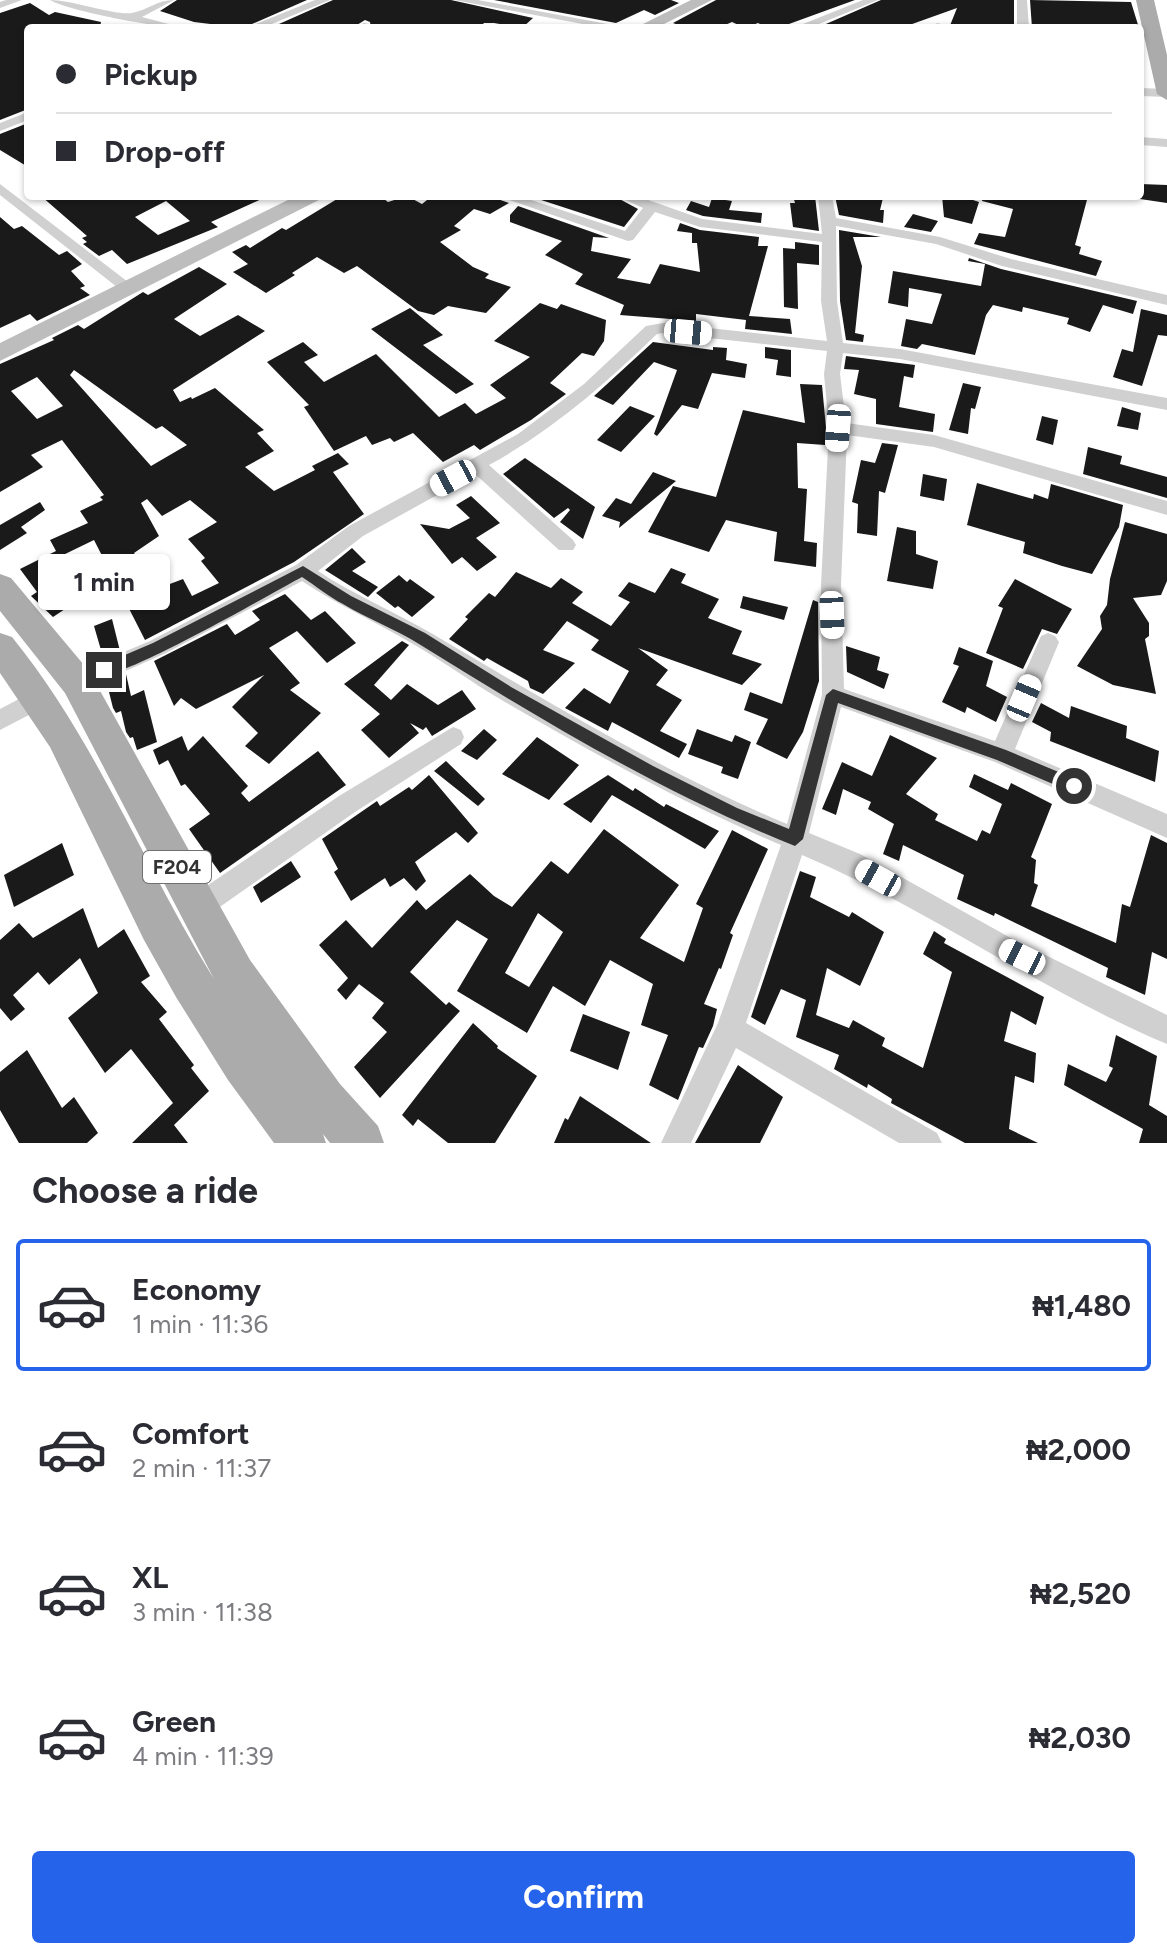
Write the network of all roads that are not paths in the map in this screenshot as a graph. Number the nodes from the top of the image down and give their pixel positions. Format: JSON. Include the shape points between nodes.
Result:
{"nodes":[{"id":1,"x":17,"y":0,"type":"edge"},
{"id":2,"x":55,"y":0,"type":"edge"},
{"id":3,"x":169,"y":0,"type":"edge"},
{"id":4,"x":325,"y":0,"type":"edge"},
{"id":5,"x":459,"y":0,"type":"edge"},
{"id":6,"x":704,"y":0,"type":"edge"},
{"id":7,"x":873,"y":0,"type":"edge"},
{"id":8,"x":1022,"y":0,"type":"edge"},
{"id":9,"x":1146,"y":1,"type":"edge"},
{"id":10,"x":0,"y":5,"type":"edge"},
{"id":11,"x":130,"y":18,"type":"junction"},
{"id":12,"x":159,"y":24,"type":"edge"},
{"id":13,"x":262,"y":24,"type":"edge"},
{"id":14,"x":600,"y":24,"type":"edge"},
{"id":15,"x":652,"y":24,"type":"edge"},
{"id":16,"x":810,"y":24,"type":"edge"},
{"id":17,"x":1023,"y":24,"type":"edge"},
{"id":18,"x":1167,"y":62,"type":"edge"},
{"id":19,"x":1144,"y":92,"type":"edge"},
{"id":20,"x":1167,"y":94,"type":"edge"},
{"id":21,"x":24,"y":118,"type":"edge"},
{"id":22,"x":0,"y":127,"type":"edge"},
{"id":23,"x":1144,"y":141,"type":"edge"},
{"id":24,"x":1167,"y":143,"type":"edge"},
{"id":25,"x":0,"y":188,"type":"edge"},
{"id":26,"x":304,"y":200,"type":"edge"},
{"id":27,"x":517,"y":200,"type":"edge"},
{"id":28,"x":634,"y":200,"type":"edge"},
{"id":29,"x":825,"y":200,"type":"edge"},
{"id":30,"x":651,"y":207,"type":"junction"},
{"id":31,"x":829,"y":230,"type":"junction"},
{"id":32,"x":127,"y":288,"type":"junction"},
{"id":33,"x":1167,"y":300,"type":"edge"},
{"id":34,"x":836,"y":348,"type":"junction"},
{"id":35,"x":0,"y":353,"type":"edge"},
{"id":36,"x":1167,"y":404,"type":"edge"},
{"id":37,"x":838,"y":428,"type":"junction"},
{"id":38,"x":477,"y":465,"type":"junction"},
{"id":39,"x":1167,"y":508,"type":"edge"},
{"id":40,"x":566,"y":545,"type":"dead end"},
{"id":41,"x":303,"y":571,"type":"junction"},
{"id":42,"x":0,"y":587,"type":"edge"},
{"id":43,"x":1048,"y":642,"type":"dead end"},
{"id":44,"x":0,"y":647,"type":"edge"},
{"id":45,"x":77,"y":682,"type":"junction"},
{"id":46,"x":833,"y":695,"type":"junction"},
{"id":47,"x":40,"y":698,"type":"junction"},
{"id":48,"x":0,"y":720,"type":"edge"},
{"id":49,"x":453,"y":737,"type":"dead end"},
{"id":50,"x":1001,"y":754,"type":"junction"},
{"id":51,"x":1167,"y":826,"type":"edge"},
{"id":52,"x":795,"y":839,"type":"junction"},
{"id":53,"x":198,"y":907,"type":"junction"},
{"id":54,"x":730,"y":1029,"type":"junction"},
{"id":55,"x":1167,"y":1030,"type":"edge"},
{"id":56,"x":303,"y":1143,"type":"edge"},
{"id":57,"x":361,"y":1143,"type":"edge"},
{"id":58,"x":676,"y":1143,"type":"edge"},
{"id":59,"x":927,"y":1143,"type":"edge"}],
"edges":[{"from":1,"to":10,"type":"street"},
{"from":2,"to":11,"type":"street"},
{"from":3,"to":11,"type":"street"},
{"from":4,"to":13,"type":"street"},
{"from":5,"to":14,"type":"street"},
{"from":6,"to":15,"type":"street"},
{"from":7,"to":16,"type":"street"},
{"from":8,"to":17,"type":"street"},
{"from":9,"to":18,"type":"main road"},
{"from":9,"to":20,"type":"main road"},
{"from":11,"to":12,"type":"street"},
{"from":19,"to":20,"type":"street"},
{"from":21,"to":22,"type":"street"},
{"from":23,"to":24,"type":"street"},
{"from":25,"to":32,"type":"street"},
{"from":26,"to":32,"type":"street"},
{"from":27,"to":30,"type":"street","via":[[628,237]]},
{"from":28,"to":30,"type":"street"},
{"from":29,"to":31,"type":"street"},
{"from":30,"to":31,"type":"street","via":[[700,223]]},
{"from":31,"to":33,"type":"street","via":[[867,225]]},
{"from":31,"to":34,"type":"street","via":[[829,301]]},
{"from":32,"to":35,"type":"street"},
{"from":34,"to":36,"type":"street","via":[[968,365]]},
{"from":34,"to":37,"type":"street","via":[[832,374]]},
{"from":34,"to":38,"type":"street","via":[[652,330],[558,415]]},
{"from":37,"to":39,"type":"street","via":[[934,441]]},
{"from":37,"to":46,"type":"street"},
{"from":38,"to":40,"type":"street"},
{"from":38,"to":41,"type":"street","via":[[356,531]]},
{"from":41,"to":45,"type":"street","via":[[158,647]]},
{"from":41,"to":52,"type":"street","via":[[648,770]]},
{"from":42,"to":45,"type":"main road","number":"F204"},
{"from":43,"to":50,"type":"street"},
{"from":44,"to":47,"type":"main road","number":"F204"},
{"from":45,"to":53,"type":"main road","number":"F204"},
{"from":46,"to":50,"type":"street"},
{"from":46,"to":52,"type":"street"},
{"from":47,"to":48,"type":"street"},
{"from":47,"to":56,"type":"main road","number":"F204","via":[[214,1019]]},
{"from":49,"to":53,"type":"street"},
{"from":50,"to":51,"type":"street"},
{"from":52,"to":54,"type":"street"},
{"from":52,"to":55,"type":"street","via":[[851,863]]},
{"from":53,"to":57,"type":"main road","number":"F204","via":[[235,975]]},
{"from":54,"to":58,"type":"street"},
{"from":54,"to":59,"type":"street"}]}
